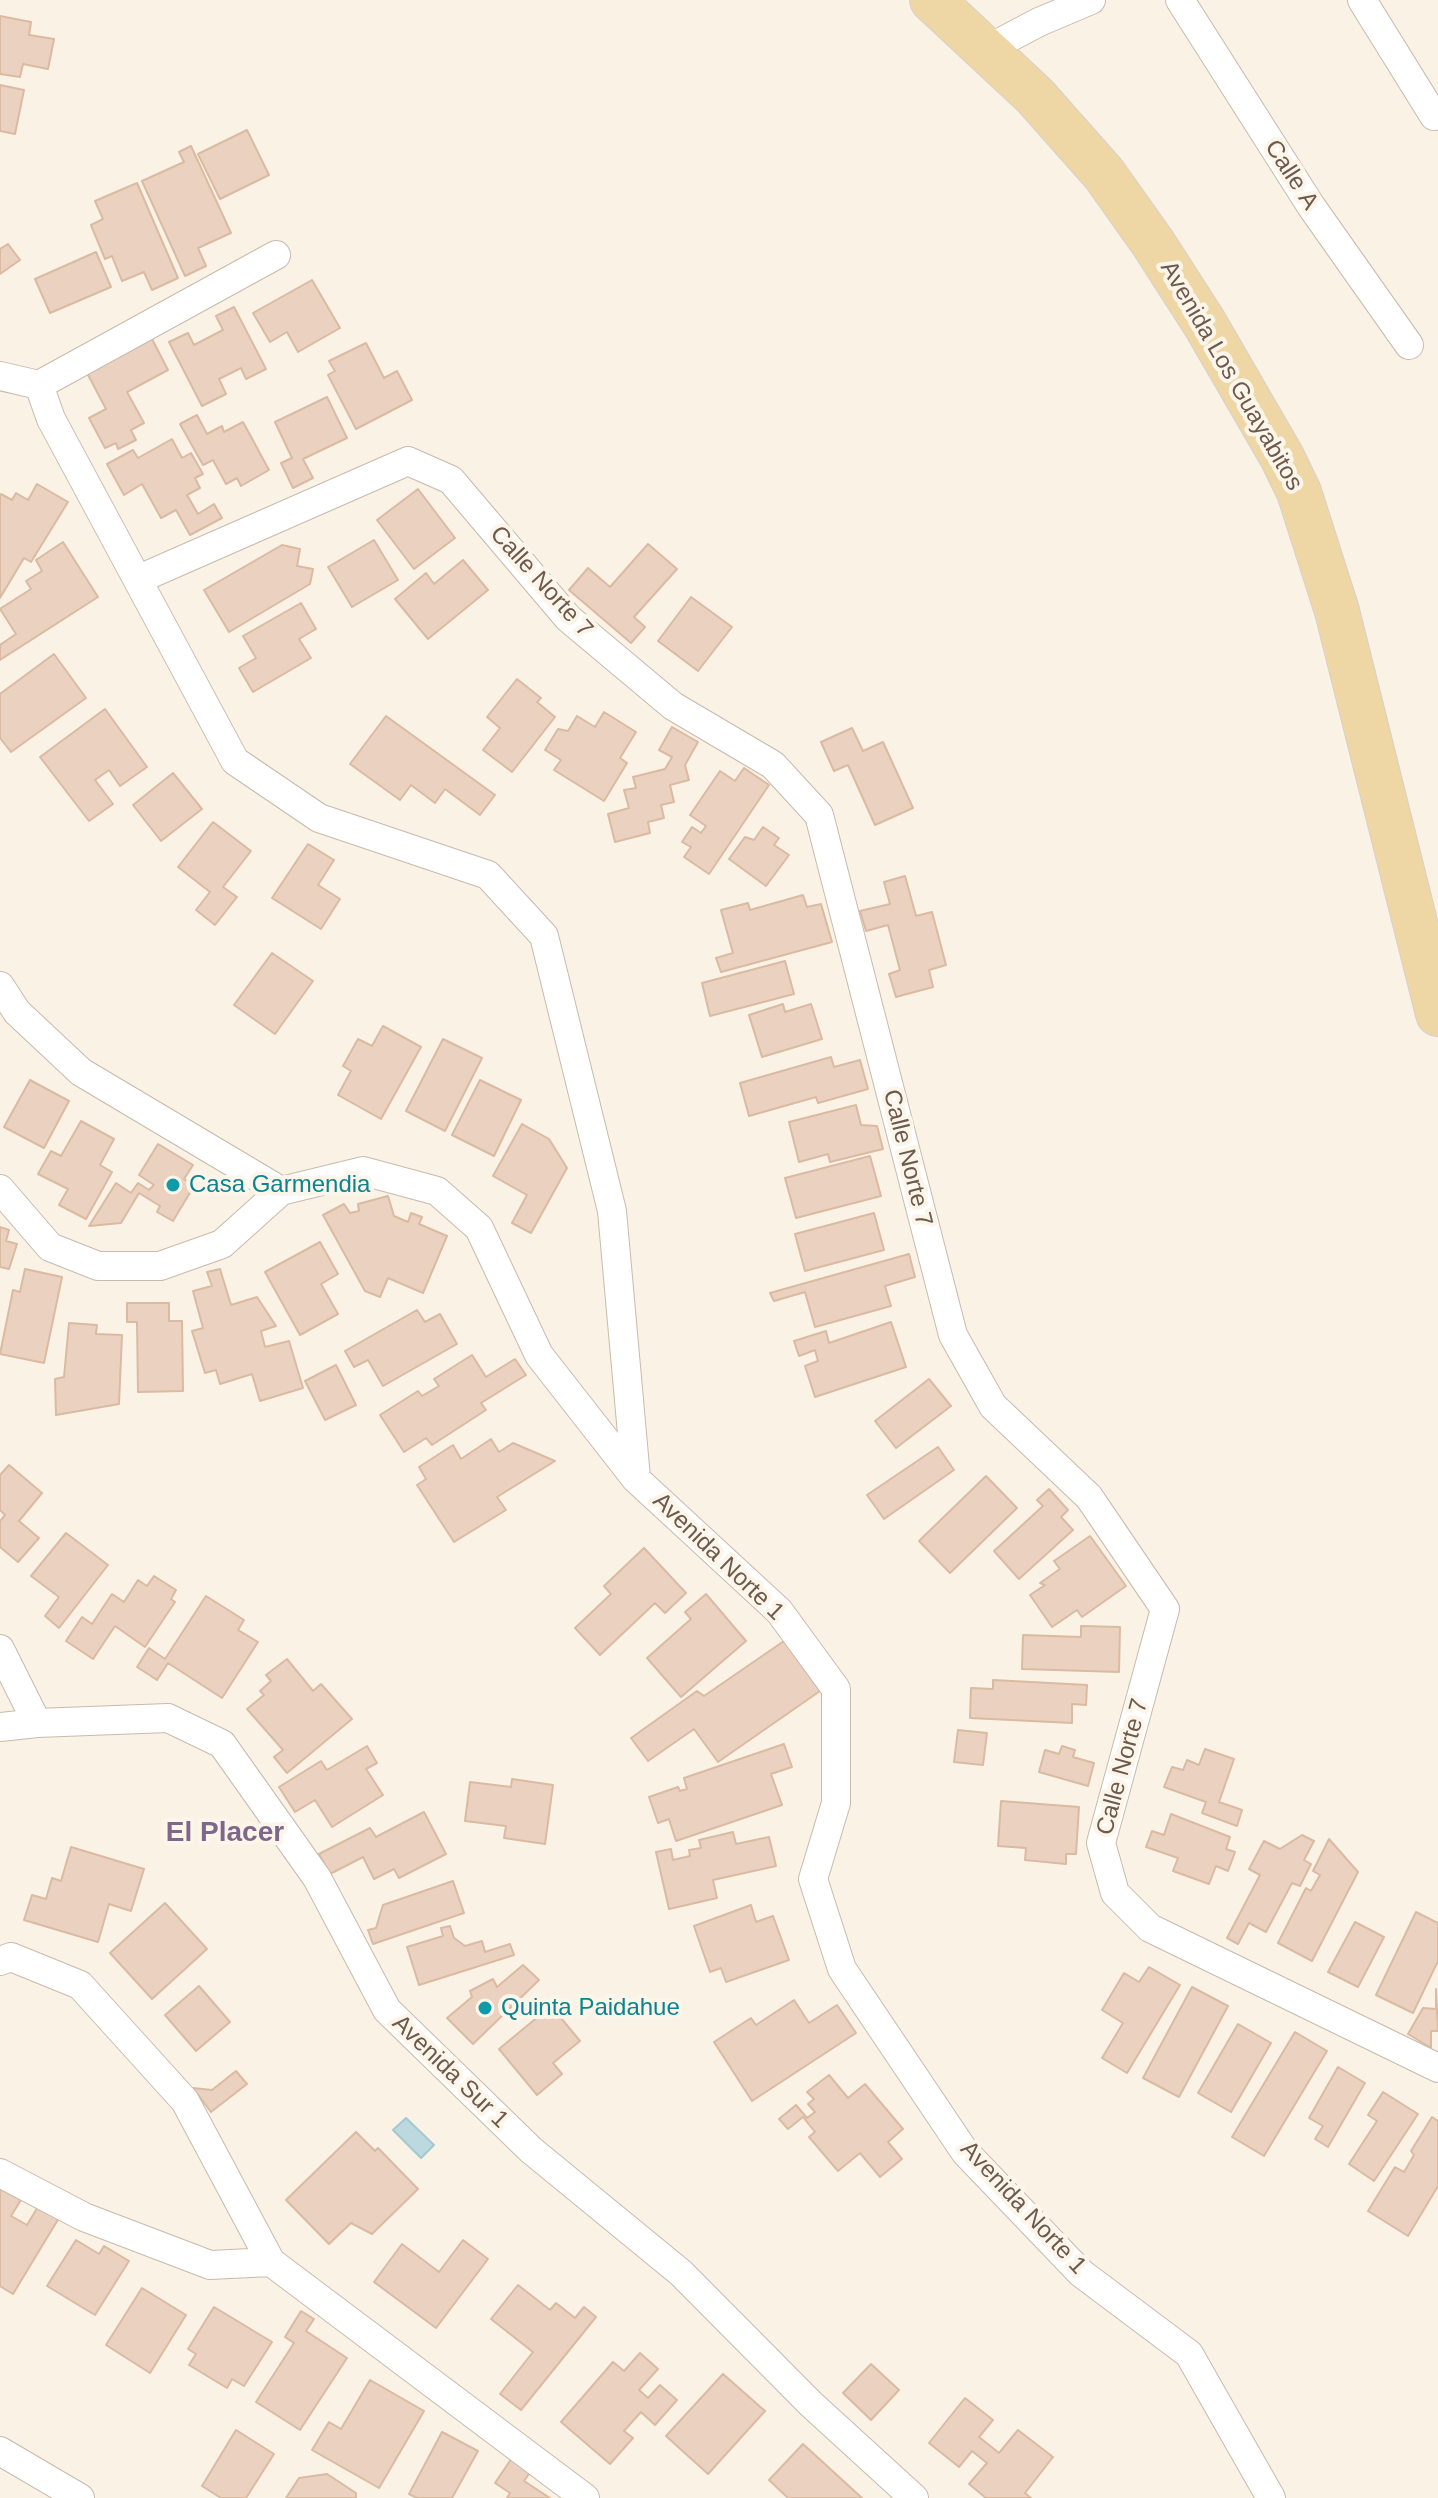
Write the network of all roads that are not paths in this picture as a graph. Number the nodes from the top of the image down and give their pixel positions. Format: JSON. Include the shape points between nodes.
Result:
{"nodes":[{"id":1,"x":932,"y":0,"type":"edge"},
{"id":2,"x":1091,"y":0,"type":"edge"},
{"id":3,"x":1180,"y":0,"type":"edge"},
{"id":4,"x":1362,"y":0,"type":"edge"},
{"id":5,"x":1034,"y":11,"type":"edge"},
{"id":6,"x":986,"y":50,"type":"junction"},
{"id":7,"x":1434,"y":116,"type":"dead end"},
{"id":8,"x":276,"y":255,"type":"dead end"},
{"id":9,"x":1409,"y":345,"type":"dead end"},
{"id":10,"x":0,"y":376,"type":"edge"},
{"id":11,"x":39,"y":385,"type":"junction"},
{"id":12,"x":139,"y":579,"type":"junction"},
{"id":13,"x":0,"y":986,"type":"edge"},
{"id":14,"x":1438,"y":1014,"type":"edge"},
{"id":15,"x":0,"y":1189,"type":"edge"},
{"id":16,"x":281,"y":1191,"type":"junction"},
{"id":17,"x":636,"y":1479,"type":"junction"},
{"id":18,"x":0,"y":1649,"type":"edge"},
{"id":19,"x":37,"y":1723,"type":"junction"},
{"id":20,"x":0,"y":1727,"type":"edge"},
{"id":21,"x":0,"y":1961,"type":"edge"},
{"id":22,"x":1438,"y":2068,"type":"edge"},
{"id":23,"x":0,"y":2173,"type":"edge"},
{"id":24,"x":271,"y":2262,"type":"junction"},
{"id":25,"x":0,"y":2451,"type":"edge"},
{"id":26,"x":80,"y":2498,"type":"edge"},
{"id":27,"x":585,"y":2498,"type":"edge"},
{"id":28,"x":914,"y":2498,"type":"edge"},
{"id":29,"x":1271,"y":2498,"type":"edge"}],
"edges":[{"from":1,"to":6,"type":"main road","name":"Avenida Los Guayabitos"},
{"from":2,"to":5,"type":"street"},
{"from":3,"to":9,"type":"street","name":"Calle A","via":[[1311,206]]},
{"from":4,"to":7,"type":"street"},
{"from":5,"to":6,"type":"street"},
{"from":6,"to":14,"type":"main road","name":"Avenida Los Guayabitos","via":[[1104,174],[1153,243],[1264,423],[1299,492],[1337,611]]},
{"from":8,"to":11,"type":"street"},
{"from":10,"to":11,"type":"street"},
{"from":11,"to":12,"type":"street","via":[[51,419]]},
{"from":12,"to":17,"type":"street","via":[[235,761],[319,818],[488,875],[544,936],[612,1211]]},
{"from":12,"to":22,"type":"street","name":"Calle Norte 7","via":[[408,461],[451,480],[568,618],[673,706],[773,765],[819,815],[953,1335],[993,1406],[1089,1497],[1165,1609],[1101,1843],[1115,1893],[1150,1928]]},
{"from":13,"to":16,"type":"street","via":[[17,1012],[81,1072]]},
{"from":15,"to":16,"type":"street","via":[[50,1247],[98,1266],[160,1266],[222,1244]]},
{"from":16,"to":17,"type":"street","name":"Avenida Norte 1","via":[[363,1171],[437,1191],[479,1228],[539,1355]]},
{"from":17,"to":29,"type":"street","name":"Avenida Norte 1","via":[[779,1611],[836,1689],[836,1803],[813,1879],[842,1969],[965,2152],[1081,2273],[1189,2354]]},
{"from":18,"to":19,"type":"street"},
{"from":19,"to":20,"type":"street","name":"Avenida Sur 1"},
{"from":19,"to":28,"type":"street","name":"Avenida Sur 1","via":[[168,1718],[222,1744],[317,1878],[387,2010],[531,2150],[681,2273]]},
{"from":21,"to":24,"type":"street","via":[[11,1957],[80,1985],[185,2101]]},
{"from":23,"to":24,"type":"street","via":[[84,2217],[210,2265]]},
{"from":24,"to":27,"type":"street"},
{"from":25,"to":26,"type":"street"}]}
